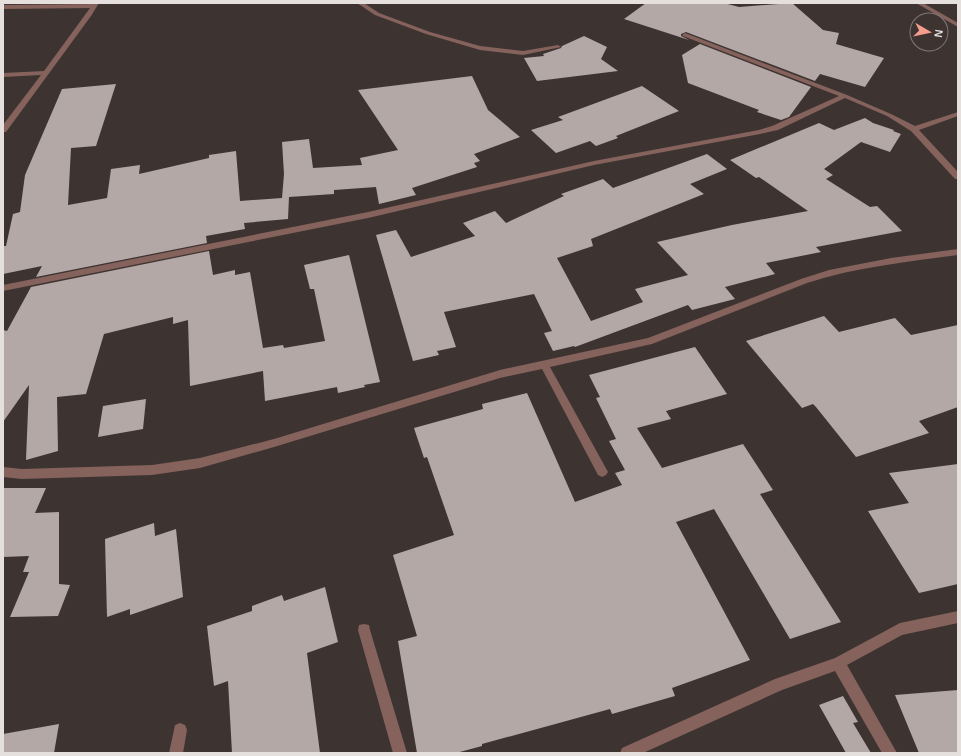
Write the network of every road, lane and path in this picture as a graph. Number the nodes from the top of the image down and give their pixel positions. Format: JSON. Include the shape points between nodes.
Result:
{"nodes":[{"id":1,"x":360,"y":3,"type":"edge"},
{"id":2,"x":920,"y":3,"type":"edge"},
{"id":3,"x":95,"y":4,"type":"edge"},
{"id":4,"x":3,"y":7,"type":"edge"},
{"id":5,"x":958,"y":25,"type":"edge"},
{"id":6,"x":685,"y":36,"type":"dead end"},
{"id":7,"x":558,"y":47,"type":"dead end"},
{"id":8,"x":46,"y":73,"type":"junction"},
{"id":9,"x":3,"y":75,"type":"edge"},
{"id":10,"x":845,"y":96,"type":"junction"},
{"id":11,"x":958,"y":114,"type":"edge"},
{"id":12,"x":914,"y":129,"type":"junction"},
{"id":13,"x":3,"y":130,"type":"edge"},
{"id":14,"x":958,"y":177,"type":"edge"},
{"id":15,"x":958,"y":252,"type":"edge"},
{"id":16,"x":3,"y":288,"type":"edge"},
{"id":17,"x":544,"y":364,"type":"junction"},
{"id":18,"x":3,"y":472,"type":"edge"},
{"id":19,"x":602,"y":472,"type":"dead end"},
{"id":20,"x":958,"y":617,"type":"edge"},
{"id":21,"x":364,"y":630,"type":"dead end"},
{"id":22,"x":838,"y":663,"type":"junction"},
{"id":23,"x":180,"y":730,"type":"dead end"},
{"id":24,"x":176,"y":753,"type":"edge"},
{"id":25,"x":400,"y":753,"type":"edge"},
{"id":26,"x":627,"y":753,"type":"edge"},
{"id":27,"x":890,"y":753,"type":"edge"}],
"edges":[{"from":1,"to":7,"type":"street","via":[[377,14],[428,33],[480,48],[523,53]]},
{"from":2,"to":5,"type":"street"},
{"from":3,"to":4,"type":"street"},
{"from":3,"to":8,"type":"street"},
{"from":6,"to":10,"type":"street"},
{"from":8,"to":9,"type":"street"},
{"from":8,"to":13,"type":"street"},
{"from":10,"to":12,"type":"street","via":[[889,114]]},
{"from":10,"to":16,"type":"street","via":[[775,128],[760,132],[594,163],[368,215]]},
{"from":11,"to":12,"type":"street"},
{"from":12,"to":14,"type":"street"},
{"from":15,"to":17,"type":"street","via":[[891,260],[829,273],[655,339]]},
{"from":17,"to":18,"type":"street","via":[[493,376],[274,444],[200,463],[152,470],[22,474]]},
{"from":17,"to":19,"type":"street"},
{"from":20,"to":22,"type":"street","via":[[900,629]]},
{"from":21,"to":25,"type":"street"},
{"from":22,"to":26,"type":"street","via":[[780,684]]},
{"from":22,"to":27,"type":"street"},
{"from":23,"to":24,"type":"street"}]}
